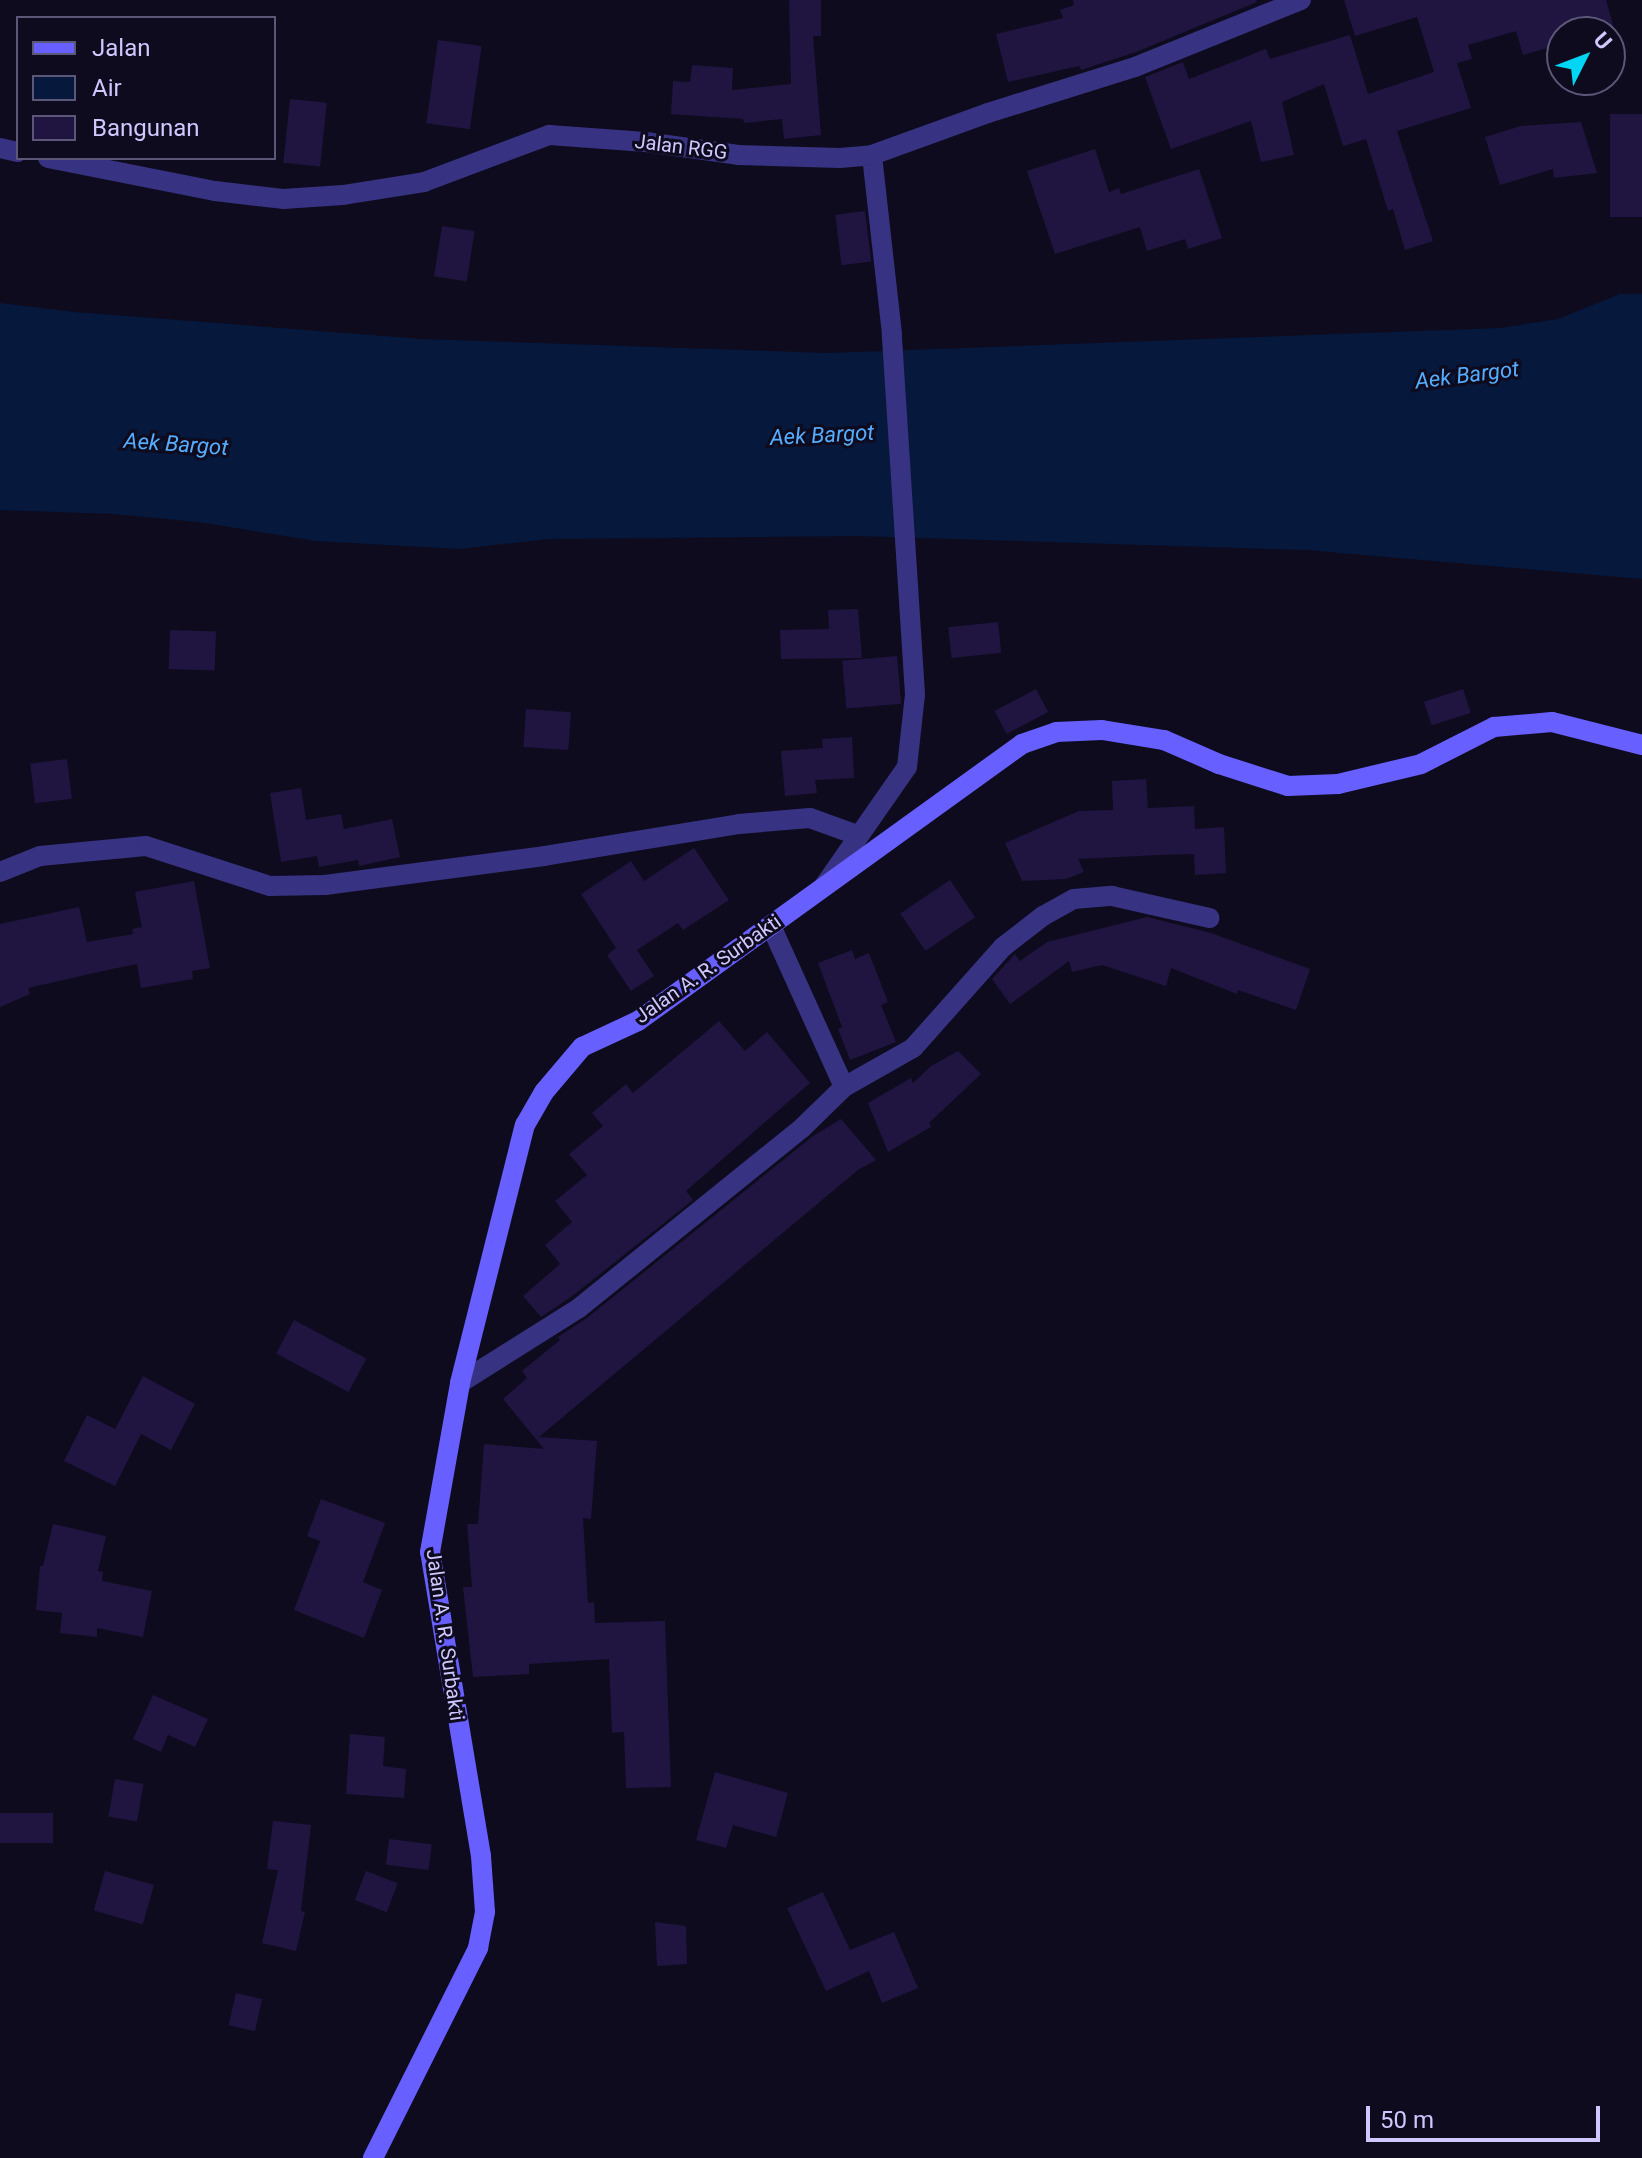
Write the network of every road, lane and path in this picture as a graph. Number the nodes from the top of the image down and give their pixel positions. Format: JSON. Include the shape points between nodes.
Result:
{"nodes":[{"id":1,"x":1301,"y":0,"type":"edge"},
{"id":2,"x":872,"y":155,"type":"junction"},
{"id":3,"x":58,"y":160,"type":"edge"},
{"id":4,"x":1642,"y":745,"type":"edge"},
{"id":5,"x":857,"y":835,"type":"junction"},
{"id":6,"x":0,"y":872,"type":"edge"},
{"id":7,"x":824,"y":886,"type":"junction"},
{"id":8,"x":1210,"y":918,"type":"dead end"},
{"id":9,"x":771,"y":926,"type":"junction"},
{"id":10,"x":844,"y":1087,"type":"junction"},
{"id":11,"x":460,"y":1383,"type":"junction"},
{"id":12,"x":373,"y":2158,"type":"edge"}],
"edges":[{"from":1,"to":2,"type":"street","name":"Jalan RGG","via":[[1135,67]]},
{"from":2,"to":3,"type":"street","name":"Jalan RGG","via":[[738,155],[549,135],[424,182],[283,199]]},
{"from":2,"to":5,"type":"street","via":[[892,334],[915,694],[907,767]]},
{"from":4,"to":7,"type":"main road","name":"Jalan A. R. Surbakti","via":[[1552,722],[1494,727],[1421,764],[1338,784],[1288,786],[1164,740],[1102,730],[1056,732],[1022,744]]},
{"from":5,"to":6,"type":"street","via":[[810,818],[753,823],[325,885],[270,886],[146,846],[40,856]]},
{"from":5,"to":7,"type":"street"},
{"from":7,"to":9,"type":"main road","name":"Jalan A. R. Surbakti"},
{"from":8,"to":10,"type":"street","via":[[1112,896],[1074,899],[1003,947],[913,1048]]},
{"from":9,"to":10,"type":"street"},
{"from":9,"to":11,"type":"main road","name":"Jalan A. R. Surbakti","via":[[638,1021],[582,1047],[544,1092],[525,1125]]},
{"from":10,"to":11,"type":"street","via":[[802,1128],[625,1273]]},
{"from":11,"to":12,"type":"main road","name":"Jalan A. R. Surbakti","via":[[430,1552],[481,1856],[485,1912],[478,1948]]}]}
